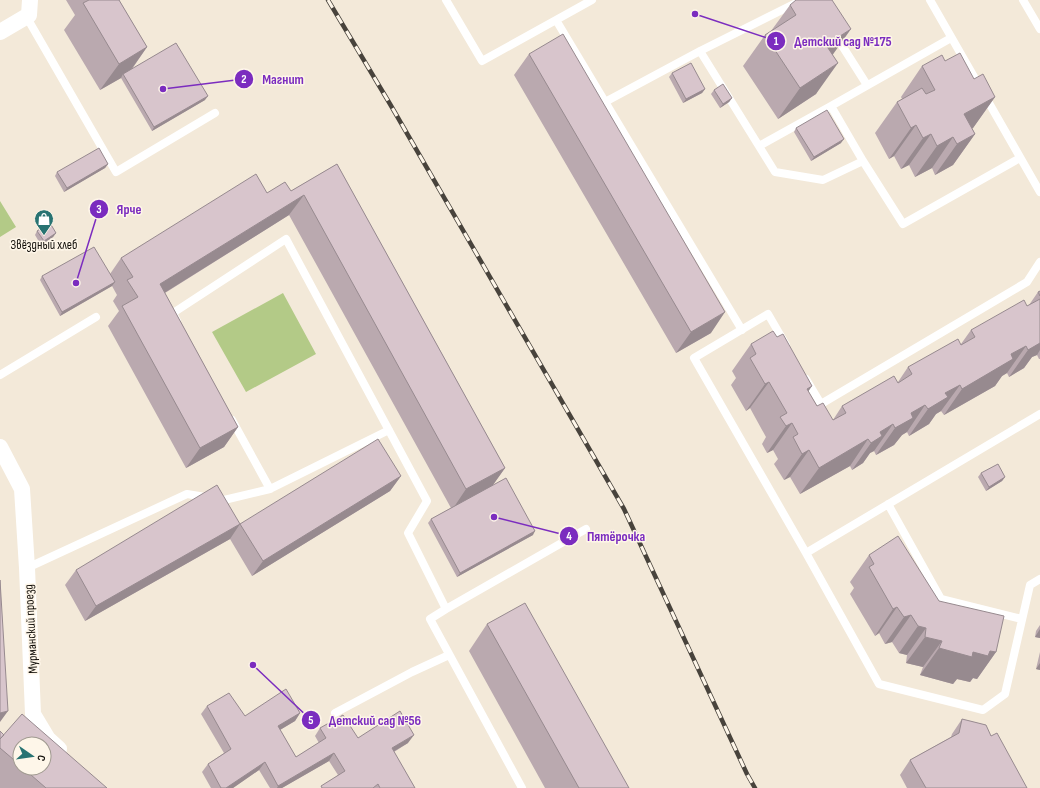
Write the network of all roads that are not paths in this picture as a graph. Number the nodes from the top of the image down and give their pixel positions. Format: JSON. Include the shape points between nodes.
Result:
{"nodes":[{"id":1,"x":30,"y":0,"type":"edge"},
{"id":2,"x":446,"y":0,"type":"edge"},
{"id":3,"x":592,"y":0,"type":"edge"},
{"id":4,"x":802,"y":0,"type":"edge"},
{"id":5,"x":930,"y":0,"type":"edge"},
{"id":6,"x":1023,"y":0,"type":"edge"},
{"id":7,"x":26,"y":16,"type":"junction"},
{"id":8,"x":556,"y":20,"type":"junction"},
{"id":9,"x":829,"y":26,"type":"edge"},
{"id":10,"x":1040,"y":29,"type":"edge"},
{"id":11,"x":0,"y":32,"type":"edge"},
{"id":12,"x":952,"y":38,"type":"junction"},
{"id":13,"x":700,"y":51,"type":"junction"},
{"id":14,"x":867,"y":85,"type":"junction"},
{"id":15,"x":605,"y":102,"type":"junction"},
{"id":16,"x":832,"y":106,"type":"junction"},
{"id":17,"x":215,"y":113,"type":"dead end"},
{"id":18,"x":759,"y":146,"type":"junction"},
{"id":19,"x":1020,"y":158,"type":"junction"},
{"id":20,"x":864,"y":161,"type":"junction"},
{"id":21,"x":1040,"y":192,"type":"edge"},
{"id":22,"x":1040,"y":262,"type":"edge"},
{"id":23,"x":96,"y":317,"type":"dead end"},
{"id":24,"x":181,"y":327,"type":"edge"},
{"id":25,"x":742,"y":330,"type":"junction"},
{"id":26,"x":791,"y":354,"type":"edge"},
{"id":27,"x":803,"y":374,"type":"edge"},
{"id":28,"x":0,"y":375,"type":"edge"},
{"id":29,"x":1040,"y":414,"type":"edge"},
{"id":30,"x":229,"y":415,"type":"edge"},
{"id":31,"x":389,"y":430,"type":"junction"},
{"id":32,"x":0,"y":447,"type":"edge"},
{"id":33,"x":270,"y":489,"type":"junction"},
{"id":34,"x":888,"y":504,"type":"junction"},
{"id":35,"x":586,"y":529,"type":"dead end"},
{"id":36,"x":806,"y":553,"type":"junction"},
{"id":37,"x":27,"y":568,"type":"junction"},
{"id":38,"x":1040,"y":579,"type":"edge"},
{"id":39,"x":446,"y":609,"type":"junction"},
{"id":40,"x":1022,"y":619,"type":"junction"},
{"id":41,"x":449,"y":655,"type":"junction"},
{"id":42,"x":335,"y":713,"type":"dead end"},
{"id":43,"x":70,"y":759,"type":"edge"},
{"id":44,"x":522,"y":788,"type":"edge"}],
"edges":[{"from":1,"to":7,"type":"street","via":[[29,15]]},
{"from":2,"to":8,"type":"lane","via":[[482,61]]},
{"from":3,"to":8,"type":"lane"},
{"from":4,"to":13,"type":"lane"},
{"from":5,"to":12,"type":"lane"},
{"from":6,"to":10,"type":"lane"},
{"from":7,"to":11,"type":"street"},
{"from":7,"to":17,"type":"lane","via":[[116,172]]},
{"from":8,"to":15,"type":"lane"},
{"from":9,"to":14,"type":"lane"},
{"from":12,"to":14,"type":"lane"},
{"from":12,"to":19,"type":"lane"},
{"from":13,"to":15,"type":"lane"},
{"from":13,"to":18,"type":"lane"},
{"from":14,"to":16,"type":"lane"},
{"from":15,"to":25,"type":"lane"},
{"from":16,"to":18,"type":"lane"},
{"from":16,"to":20,"type":"lane"},
{"from":18,"to":20,"type":"lane","via":[[775,172],[823,180]]},
{"from":19,"to":20,"type":"lane","via":[[903,224]]},
{"from":19,"to":21,"type":"lane"},
{"from":22,"to":27,"type":"lane","via":[[1027,282],[821,404]]},
{"from":23,"to":28,"type":"lane"},
{"from":24,"to":31,"type":"lane","via":[[173,313],[286,239]]},
{"from":25,"to":26,"type":"lane","via":[[768,314]]},
{"from":25,"to":36,"type":"lane","via":[[694,358]]},
{"from":29,"to":34,"type":"lane"},
{"from":30,"to":33,"type":"lane"},
{"from":31,"to":33,"type":"lane"},
{"from":31,"to":39,"type":"lane","via":[[427,501],[408,534]]},
{"from":32,"to":37,"type":"street","name":"Мурманский проезд","via":[[22,489]]},
{"from":33,"to":37,"type":"lane","via":[[224,500],[188,494]]},
{"from":34,"to":36,"type":"lane"},
{"from":34,"to":40,"type":"lane","via":[[941,600]]},
{"from":35,"to":39,"type":"lane"},
{"from":36,"to":40,"type":"lane","via":[[879,684],[983,710],[1005,694]]},
{"from":37,"to":43,"type":"street","name":"Мурманский проезд","via":[[33,714],[48,739]]},
{"from":38,"to":40,"type":"lane","via":[[1030,585]]},
{"from":39,"to":41,"type":"lane","via":[[430,619]]},
{"from":41,"to":42,"type":"lane"},
{"from":41,"to":44,"type":"lane"}]}
